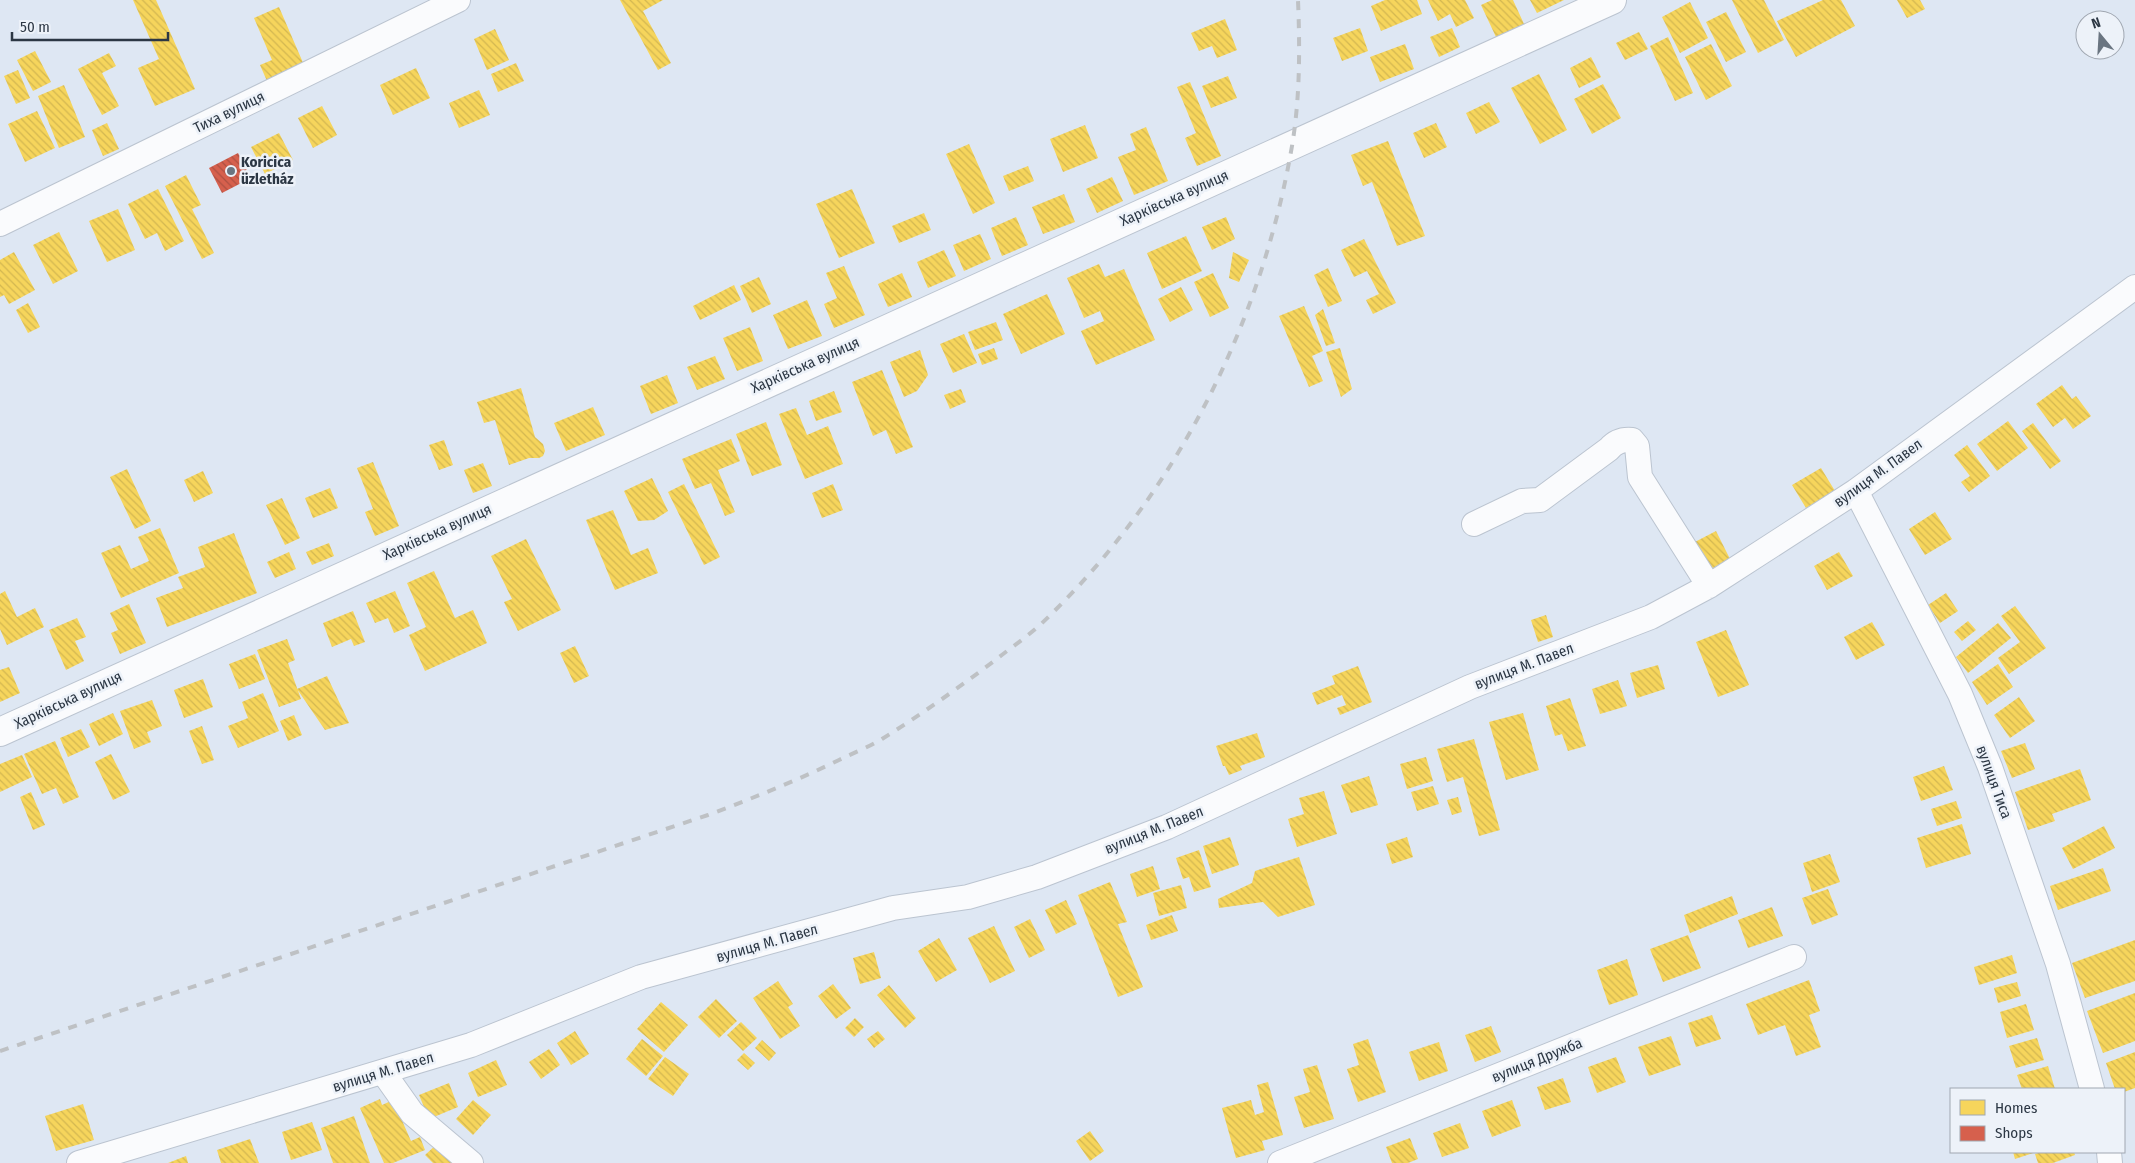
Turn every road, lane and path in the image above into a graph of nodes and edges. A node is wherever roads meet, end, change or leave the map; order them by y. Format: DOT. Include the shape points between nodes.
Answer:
graph roads {
  1 [pos="458,0"];
  2 [pos="1612,0"];
  3 [pos="0,224"];
  4 [pos="2135,287"];
  5 [pos="1856,491"];
  6 [pos="1474,524"];
  7 [pos="1709,586"];
  8 [pos="0,732"];
  9 [pos="1794,957"];
  10 [pos="383,1072"];
  11 [pos="2092,1088"];
  12 [pos="80,1163"];
  13 [pos="471,1163"];
  14 [pos="1280,1163"];
  1 -- 3 [label="street, Тиха вулиця"];
  2 -- 8 [label="street, Харківська вулиця"];
  4 -- 5 [label="street, вулиця М. Павел"];
  5 -- 7 [label="street, вулиця М. Павел"];
  5 -- 11 [label="street, вулиця Тиса" via="1960,694 1990,767 2058,964"];
  6 -- 7 [label="street" via="1522,502 1540,500 1614,443 1632,440 1636,446 1640,477"];
  7 -- 10 [label="street, вулиця М. Павел" via="1651,616 1470,687 1167,827 1037,877 968,897 893,908 641,977 471,1045"];
  9 -- 14 [label="street, вулиця Дружба"];
  10 -- 12 [label="street, вулиця М. Павел"];
  10 -- 13 [label="street" via="412,1112"];
}
